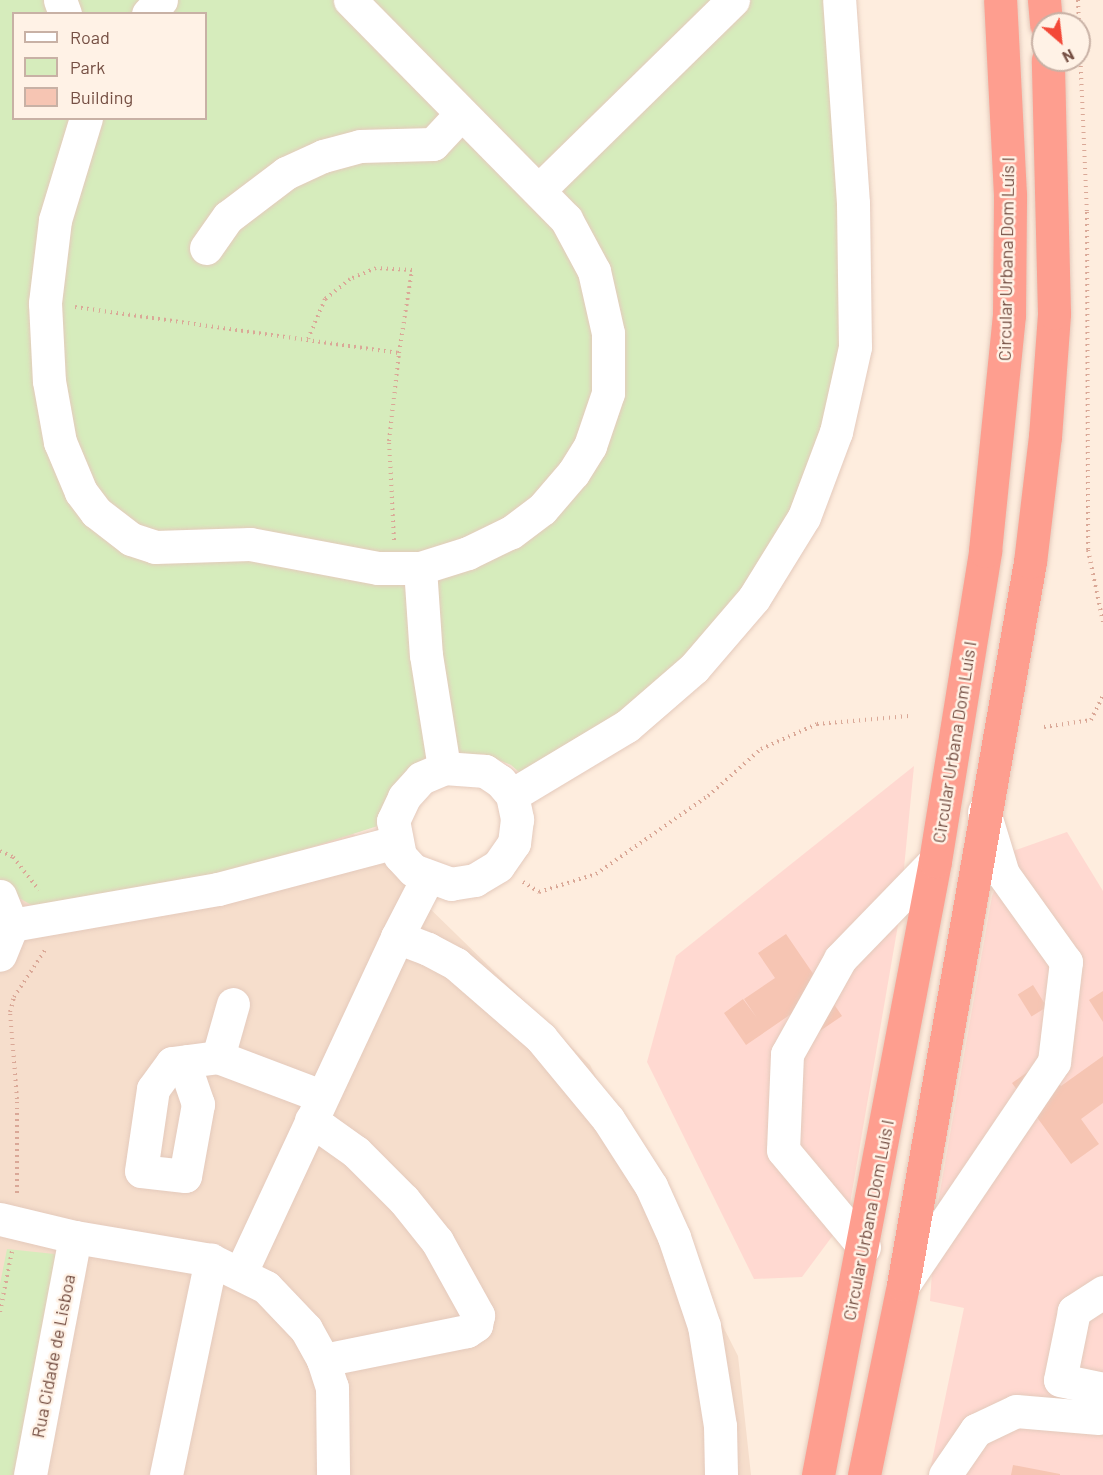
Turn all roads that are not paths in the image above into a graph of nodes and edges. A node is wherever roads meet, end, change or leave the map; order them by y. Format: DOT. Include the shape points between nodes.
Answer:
graph roads {
  1 [pos="161,0"];
  2 [pos="350,0"];
  3 [pos="733,0"];
  4 [pos="839,0"];
  5 [pos="1000,0"];
  6 [pos="150,12"];
  7 [pos="1048,72"];
  8 [pos="461,114"];
  9 [pos="85,120"];
  10 [pos="540,189"];
  11 [pos="206,248"];
  12 [pos="408,568"];
  13 [pos="444,768"];
  14 [pos="512,795"];
  15 [pos="984,812"];
  16 [pos="396,842"];
  17 [pos="935,861"];
  18 [pos="429,877"];
  19 [pos="4,925"];
  20 [pos="397,937"];
  21 [pos="233,1004"];
  22 [pos="316,1108"];
  23 [pos="8,1221"];
  24 [pos="75,1237"];
  25 [pos="864,1247"];
  26 [pos="226,1266"];
  27 [pos="903,1285"];
  28 [pos="1103,1292"];
  29 [pos="323,1360"];
  30 [pos="1101,1415"];
  31 [pos="30,1475"];
  32 [pos="166,1475"];
  33 [pos="335,1475"];
  34 [pos="721,1475"];
  35 [pos="818,1475"];
  36 [pos="864,1475"];
  37 [pos="945,1475"];
  38 [pos="961,1475"];
  1 -- 6 [label="street"];
  2 -- 8 [label="street"];
  3 -- 10 [label="street"];
  4 -- 14 [label="street" via="853,203 855,347 836,432 804,517 754,598 694,668 627,726"];
  5 -- 17 [label="highway, Circular Urbana Dom Luís I" via="1010,195 1009,315 985,551"];
  7 -- 15 [label="highway" via="1054,313 1046,437 1030,562"];
  8 -- 10 [label="street"];
  8 -- 11 [label="street" via="433,144 360,146 323,156 286,173 228,217"];
  9 -- 12 [label="street" via="56,220 45,303 49,381 68,466 96,512 131,540 155,546 250,544 378,568"];
  10 -- 12 [label="street" via="566,219 594,272 608,333 610,367 605,403 590,446 542,509 490,543"];
  12 -- 13 [label="street"];
  13 -- 14 [label="street" via="485,771"];
  13 -- 16 [label="street" via="421,778 404,797 393,821"];
  14 -- 18 [label="street" via="517,819 514,843 498,866 475,880 451,884"];
  15 -- 27 [label="highway"];
  15 -- 27 [label="street" via="1003,874 1066,962 1054,1062"];
  16 -- 18 [label="street" via="400,856 413,870"];
  16 -- 19 [label="street" via="218,889"];
  17 -- 25 [label="highway, Circular Urbana Dom Luís I"];
  17 -- 25 [label="street" via="840,959 787,1054 783,1150"];
  18 -- 20 [label="street"];
  20 -- 22 [label="street"];
  20 -- 34 [label="street" via="456,964 541,1038 608,1119 651,1186 674,1237 704,1326 717,1406"];
  21 -- 22 [label="street" via="203,1059"];
  22 -- 26 [label="street"];
  22 -- 29 [label="street" via="404,1200 437,1241 478,1315 476,1325 467,1331"];
  23 -- 24 [label="street"];
  24 -- 26 [label="street"];
  24 -- 31 [label="street, Rua Cidade de Lisboa"];
  25 -- 35 [label="highway, Circular Urbana Dom Luís I"];
  26 -- 29 [label="street" via="266,1287 289,1309 314,1341"];
  26 -- 32 [label="street"];
  27 -- 36 [label="highway"];
  28 -- 30 [label="street" via="1074,1311 1060,1380"];
  29 -- 33 [label="street" via="332,1397"];
  30 -- 37 [label="street" via="1016,1411 976,1430"];
  30 -- 38 [label="street" via="1016,1433 979,1452"];
}
